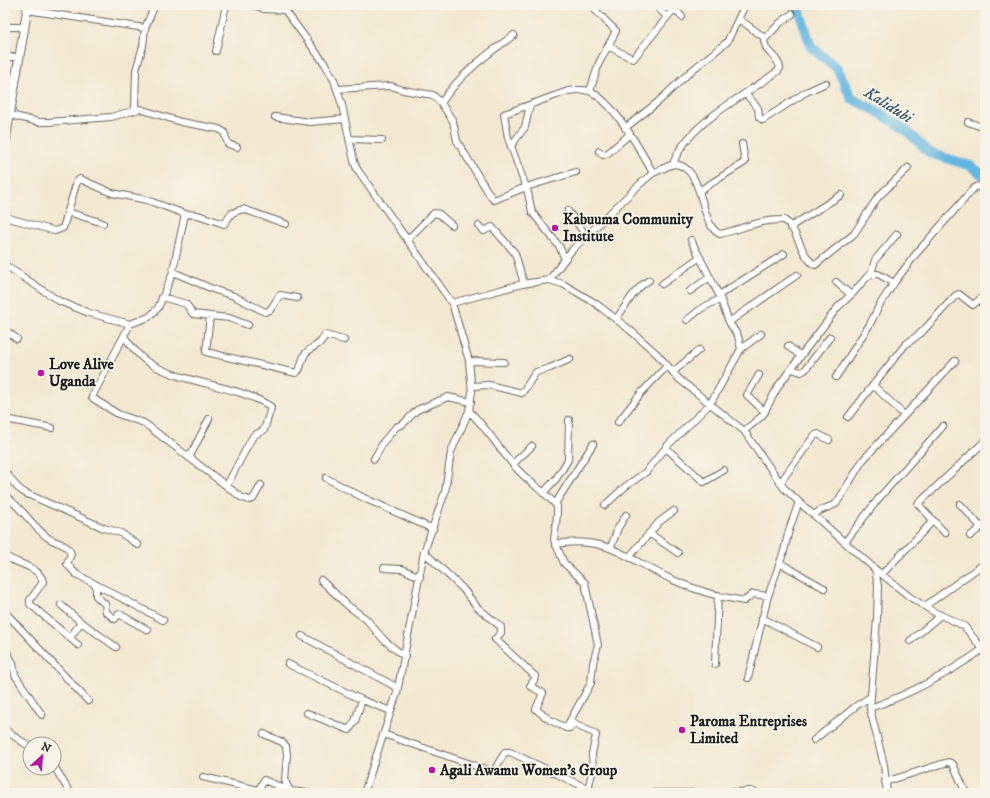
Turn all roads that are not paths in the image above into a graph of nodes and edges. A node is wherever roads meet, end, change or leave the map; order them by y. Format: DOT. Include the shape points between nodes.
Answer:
graph roads {
  1 [pos="155,5"];
  2 [pos="226,5"];
  3 [pos="254,5"];
  4 [pos="590,5"];
  5 [pos="655,5"];
  6 [pos="746,5"];
  7 [pos="27,7"];
  8 [pos="676,7"];
  9 [pos="283,8"];
  10 [pos="792,14"];
  11 [pos="667,17"];
  12 [pos="682,17"];
  13 [pos="739,20"];
  14 [pos="5,27"];
  15 [pos="24,27"];
  16 [pos="146,28"];
  17 [pos="514,35"];
  18 [pos="765,38"];
  19 [pos="608,46"];
  20 [pos="216,51"];
  21 [pos="5,56"];
  22 [pos="19,57"];
  23 [pos="826,83"];
  24 [pos="337,89"];
  25 [pos="590,91"];
  26 [pos="746,94"];
  27 [pos="441,103"];
  28 [pos="530,105"];
  29 [pos="135,109"];
  30 [pos="10,115"];
  31 [pos="275,117"];
  32 [pos="345,119"];
  33 [pos="968,122"];
  34 [pos="625,128"];
  35 [pos="985,128"];
  36 [pos="630,134"];
  37 [pos="349,138"];
  38 [pos="5,140"];
  39 [pos="382,140"];
  40 [pos="742,144"];
  41 [pos="511,146"];
  42 [pos="237,147"];
  43 [pos="599,150"];
  44 [pos="673,164"];
  45 [pos="908,168"];
  46 [pos="576,172"];
  47 [pos="653,173"];
  48 [pos="526,188"];
  49 [pos="699,191"];
  50 [pos="985,192"];
  51 [pos="841,195"];
  52 [pos="568,211"];
  53 [pos="68,212"];
  54 [pos="185,214"];
  55 [pos="5,217"];
  56 [pos="103,223"];
  57 [pos="286,224"];
  58 [pos="452,225"];
  59 [pos="479,226"];
  60 [pos="790,227"];
  61 [pos="897,234"];
  62 [pos="586,235"];
  63 [pos="407,240"];
  64 [pos="691,240"];
  65 [pos="784,254"];
  66 [pos="700,257"];
  67 [pos="565,259"];
  68 [pos="5,265"];
  69 [pos="172,272"];
  70 [pos="871,274"];
  71 [pos="797,275"];
  72 [pos="710,277"];
  73 [pos="549,280"];
  74 [pos="649,280"];
  75 [pos="836,282"];
  76 [pos="894,283"];
  77 [pos="524,284"];
  78 [pos="662,284"];
  79 [pos="690,290"];
  80 [pos="851,295"];
  81 [pos="985,295"];
  82 [pos="162,297"];
  83 [pos="720,297"];
  84 [pos="297,298"];
  85 [pos="452,303"];
  86 [pos="210,316"];
  87 [pos="616,319"];
  88 [pos="687,320"];
  89 [pos="729,322"];
  90 [pos="130,324"];
  91 [pos="248,325"];
  92 [pos="5,330"];
  93 [pos="761,334"];
  94 [pos="124,336"];
  95 [pos="830,337"];
  96 [pos="17,339"];
  97 [pos="344,340"];
  98 [pos="788,346"];
  99 [pos="741,349"];
  100 [pos="699,350"];
  101 [pos="801,356"];
  102 [pos="570,359"];
  103 [pos="469,361"];
  104 [pos="955,361"];
  105 [pos="504,362"];
  106 [pos="667,366"];
  107 [pos="792,369"];
  108 [pos="673,372"];
  109 [pos="759,375"];
  110 [pos="836,377"];
  111 [pos="873,385"];
  112 [pos="472,386"];
  113 [pos="471,402"];
  114 [pos="710,404"];
  115 [pos="469,411"];
  116 [pos="765,412"];
  117 [pos="904,415"];
  118 [pos="848,417"];
  119 [pos="5,419"];
  120 [pos="209,419"];
  121 [pos="569,420"];
  122 [pos="618,422"];
  123 [pos="944,426"];
  124 [pos="52,428"];
  125 [pos="744,431"];
  126 [pos="829,440"];
  127 [pos="985,442"];
  128 [pos="593,444"];
  129 [pos="532,446"];
  130 [pos="666,448"];
  131 [pos="190,458"];
  132 [pos="374,459"];
  133 [pos="513,464"];
  134 [pos="724,470"];
  135 [pos="5,472"];
  136 [pos="326,478"];
  137 [pos="780,483"];
  138 [pos="227,485"];
  139 [pos="261,485"];
  140 [pos="543,493"];
  141 [pos="5,496"];
  142 [pos="799,502"];
  143 [pos="555,504"];
  144 [pos="960,504"];
  145 [pos="605,505"];
  146 [pos="674,511"];
  147 [pos="626,515"];
  148 [pos="814,515"];
  149 [pos="933,521"];
  150 [pos="983,526"];
  151 [pos="433,530"];
  152 [pos="649,532"];
  153 [pos="944,533"];
  154 [pos="970,536"];
  155 [pos="845,542"];
  156 [pos="555,544"];
  157 [pos="138,545"];
  158 [pos="611,547"];
  159 [pos="424,552"];
  160 [pos="678,553"];
  161 [pos="5,556"];
  162 [pos="630,556"];
  163 [pos="780,563"];
  164 [pos="985,563"];
  165 [pos="384,568"];
  166 [pos="875,569"];
  167 [pos="882,574"];
  168 [pos="420,577"];
  169 [pos="321,580"];
  170 [pos="96,586"];
  171 [pos="824,588"];
  172 [pos="718,596"];
  173 [pos="768,596"];
  174 [pos="61,605"];
  175 [pos="925,606"];
  176 [pos="5,612"];
  177 [pos="941,615"];
  178 [pos="762,618"];
  179 [pos="163,620"];
  180 [pos="81,622"];
  181 [pos="148,630"];
  182 [pos="302,636"];
  183 [pos="70,638"];
  184 [pos="910,641"];
  185 [pos="78,645"];
  186 [pos="116,647"];
  187 [pos="817,647"];
  188 [pos="5,649"];
  189 [pos="984,650"];
  190 [pos="405,657"];
  191 [pos="288,664"];
  192 [pos="715,664"];
  193 [pos="748,678"];
  194 [pos="398,688"];
  195 [pos="870,697"];
  196 [pos="362,700"];
  197 [pos="88,701"];
  198 [pos="870,708"];
  199 [pos="391,711"];
  200 [pos="307,713"];
  201 [pos="42,715"];
  202 [pos="566,728"];
  203 [pos="5,730"];
  204 [pos="264,734"];
  205 [pos="383,734"];
  206 [pos="814,740"];
  207 [pos="22,742"];
  208 [pos="60,776"];
  209 [pos="203,777"];
  210 [pos="885,782"];
  211 [pos="588,789"];
  212 [pos="257,791"];
  213 [pos="290,791"];
  214 [pos="70,793"];
  215 [pos="310,793"];
  216 [pos="364,793"];
  217 [pos="597,793"];
  218 [pos="654,793"];
  219 [pos="691,793"];
  220 [pos="726,793"];
  221 [pos="757,793"];
  222 [pos="887,793"];
  223 [pos="966,793"];
  1 -- 16 [label="street"];
  2 -- 20 [label="street"];
  3 -- 9 [label="street" via="264,9"];
  4 -- 19 [label="street" via="616,29"];
  5 -- 11 [label="street"];
  6 -- 13 [label="street"];
  7 -- 15 [label="street"];
  7 -- 16 [label="street"];
  8 -- 11 [label="street"];
  8 -- 12 [label="street"];
  9 -- 24 [label="street" via="325,64"];
  10 -- 18 [label="street"];
  11 -- 19 [label="street" via="633,59"];
  13 -- 18 [label="street"];
  13 -- 34 [label="street" via="727,42"];
  14 -- 15 [label="street"];
  15 -- 22 [label="street"];
  16 -- 29 [label="street" via="136,70"];
  17 -- 27 [label="street" via="474,65 454,84"];
  18 -- 26 [label="street" via="766,50 780,64 780,68"];
  19 -- 25 [label="street" via="599,63"];
  21 -- 22 [label="street"];
  22 -- 30 [label="street"];
  23 -- 26 [label="street" via="806,92 762,120 758,108"];
  24 -- 27 [label="street" via="391,86 430,94"];
  24 -- 32 [label="street"];
  25 -- 28 [label="street" via="568,91"];
  25 -- 34 [label="street" via="607,103"];
  26 -- 44 [label="street" via="704,123 681,148"];
  27 -- 48 [label="street" via="453,121 459,144 493,199 497,200"];
  28 -- 41 [label="street" via="525,127"];
  28 -- 41 [label="street" via="504,114"];
  29 -- 30 [label="street" via="111,117 49,122"];
  29 -- 42 [label="street" via="219,129 224,132 228,144"];
  30 -- 38 [label="street"];
  31 -- 32 [label="street" via="310,122"];
  32 -- 37 [label="street"];
  33 -- 35 [label="street"];
  34 -- 36 [label="street"];
  36 -- 43 [label="street" via="608,153 602,155"];
  36 -- 47 [label="street"];
  37 -- 39 [label="street"];
  37 -- 63 [label="street" via="357,168"];
  40 -- 49 [label="street" via="745,162"];
  41 -- 48 [label="street"];
  44 -- 47 [label="street"];
  44 -- 49 [label="street" via="683,165 691,172"];
  45 -- 60 [label="street" via="878,197 854,234 817,265 814,265 802,249"];
  46 -- 48 [label="street"];
  47 -- 62 [label="street"];
  48 -- 67 [label="street" via="535,216 559,246"];
  49 -- 60 [label="street" via="710,223 720,234 764,221 784,220"];
  50 -- 76 [label="street" via="978,186 974,188"];
  51 -- 60 [label="street"];
  52 -- 62 [label="street"];
  53 -- 54 [label="street" via="77,181 80,179 112,192 147,200"];
  53 -- 55 [label="street" via="63,228 55,230"];
  53 -- 56 [label="street"];
  54 -- 57 [label="street" via="198,215 224,224 232,213 243,209"];
  54 -- 69 [label="street"];
  58 -- 63 [label="street" via="434,213"];
  59 -- 77 [label="street" via="484,231 492,227 513,249"];
  61 -- 70 [label="street" via="875,260"];
  62 -- 67 [label="street"];
  63 -- 85 [label="street"];
  64 -- 66 [label="street"];
  65 -- 83 [label="street"];
  66 -- 72 [label="street"];
  66 -- 78 [label="street"];
  67 -- 73 [label="street"];
  68 -- 90 [label="street" via="59,301"];
  69 -- 82 [label="street"];
  69 -- 84 [label="street" via="234,296 265,312 270,310 280,295"];
  70 -- 76 [label="street" via="878,274"];
  70 -- 80 [label="street"];
  71 -- 89 [label="street"];
  72 -- 79 [label="street"];
  72 -- 83 [label="street"];
  73 -- 77 [label="street"];
  73 -- 87 [label="street" via="563,284 600,306"];
  74 -- 87 [label="street" via="630,297"];
  75 -- 80 [label="street"];
  76 -- 110 [label="street"];
  77 -- 85 [label="street"];
  80 -- 101 [label="street" via="838,306"];
  81 -- 111 [label="street" via="973,305 959,294 956,295 922,332 905,345"];
  82 -- 86 [label="street" via="186,304 193,314"];
  82 -- 90 [label="street" via="153,314"];
  83 -- 88 [label="street"];
  83 -- 89 [label="street"];
  85 -- 103 [label="street"];
  86 -- 91 [label="street" via="229,318"];
  86 -- 97 [label="street" via="206,352 296,373 305,354 320,344 325,335"];
  87 -- 106 [label="street"];
  89 -- 99 [label="street" via="738,336"];
  90 -- 94 [label="street"];
  92 -- 96 [label="street"];
  93 -- 99 [label="street"];
  94 -- 131 [label="street" via="92,397 118,414 144,423"];
  94 -- 138 [label="street" via="147,361 171,372 251,397 270,406 264,430 253,436"];
  95 -- 107 [label="street" via="806,370 801,372"];
  98 -- 101 [label="street"];
  99 -- 114 [label="street"];
  100 -- 108 [label="street"];
  101 -- 107 [label="street"];
  102 -- 112 [label="street" via="536,372 522,393 489,385"];
  103 -- 105 [label="street"];
  103 -- 112 [label="street"];
  104 -- 117 [label="street"];
  106 -- 108 [label="street"];
  106 -- 122 [label="street"];
  107 -- 116 [label="street"];
  108 -- 114 [label="street"];
  109 -- 116 [label="street" via="747,395"];
  111 -- 117 [label="street"];
  111 -- 118 [label="street"];
  112 -- 113 [label="street"];
  113 -- 115 [label="street"];
  113 -- 132 [label="street" via="448,397 417,410 403,424 396,427"];
  114 -- 125 [label="street"];
  114 -- 130 [label="street"];
  115 -- 133 [label="street"];
  115 -- 151 [label="street" via="451,452 445,492"];
  116 -- 125 [label="street"];
  117 -- 148 [label="street" via="863,460 836,504"];
  119 -- 124 [label="street"];
  120 -- 131 [label="street"];
  121 -- 140 [label="street" via="568,460"];
  123 -- 155 [label="street" via="879,498"];
  125 -- 137 [label="street"];
  126 -- 137 [label="street" via="818,434 814,436"];
  127 -- 149 [label="street" via="918,504"];
  128 -- 143 [label="street"];
  129 -- 133 [label="street"];
  130 -- 134 [label="street" via="704,482"];
  130 -- 145 [label="street" via="646,472"];
  131 -- 138 [label="street" via="222,484"];
  133 -- 140 [label="street"];
  135 -- 157 [label="street" via="18,488 25,492 97,525 121,533"];
  136 -- 151 [label="street"];
  137 -- 142 [label="street"];
  138 -- 139 [label="street" via="236,494 249,500 255,498"];
  140 -- 143 [label="street"];
  141 -- 170 [label="street" via="20,508 48,539 56,540 69,549 71,554 68,566"];
  142 -- 148 [label="street"];
  142 -- 163 [label="street"];
  143 -- 156 [label="street" via="558,511"];
  144 -- 150 [label="street"];
  146 -- 152 [label="street"];
  147 -- 158 [label="street"];
  148 -- 155 [label="street"];
  149 -- 153 [label="street"];
  149 -- 167 [label="street"];
  150 -- 154 [label="street"];
  151 -- 159 [label="street"];
  152 -- 160 [label="street"];
  152 -- 162 [label="street"];
  155 -- 166 [label="street"];
  156 -- 158 [label="street" via="586,541"];
  156 -- 202 [label="street" via="564,563 585,583 598,645 591,683"];
  158 -- 162 [label="street"];
  159 -- 168 [label="street"];
  159 -- 202 [label="street" via="500,627 501,633 495,639 536,677 530,686 543,693 536,709"];
  161 -- 183 [label="street" via="29,566 42,578 43,582 30,600 30,604"];
  162 -- 172 [label="street" via="672,579"];
  163 -- 171 [label="street"];
  163 -- 173 [label="street"];
  164 -- 175 [label="street"];
  165 -- 168 [label="street" via="402,570"];
  166 -- 167 [label="street"];
  166 -- 195 [label="street" via="878,586 877,619"];
  167 -- 175 [label="street"];
  168 -- 190 [label="street"];
  169 -- 190 [label="street"];
  170 -- 179 [label="street"];
  170 -- 181 [label="street" via="96,596 105,604 106,612 115,619 119,614"];
  172 -- 173 [label="street" via="744,601 753,594"];
  172 -- 192 [label="street"];
  173 -- 178 [label="street"];
  174 -- 180 [label="street"];
  175 -- 177 [label="street"];
  176 -- 197 [label="street"];
  177 -- 184 [label="street"];
  177 -- 189 [label="street" via="964,626"];
  178 -- 187 [label="street"];
  178 -- 193 [label="street"];
  180 -- 183 [label="street"];
  180 -- 186 [label="street"];
  182 -- 194 [label="street"];
  183 -- 185 [label="street"];
  188 -- 201 [label="street" via="13,664 15,675"];
  189 -- 198 [label="street" via="895,700"];
  190 -- 194 [label="street"];
  191 -- 196 [label="street"];
  194 -- 199 [label="street"];
  195 -- 198 [label="street"];
  195 -- 206 [label="street"];
  196 -- 199 [label="street"];
  196 -- 200 [label="street" via="355,721 348,730"];
  198 -- 210 [label="street" via="884,765"];
  199 -- 205 [label="street"];
  202 -- 211 [label="street" via="570,728 573,723 591,730 596,735"];
  203 -- 207 [label="street"];
  204 -- 213 [label="street" via="286,746 285,781"];
  205 -- 211 [label="street" via="491,771 495,769 505,752 510,752"];
  205 -- 216 [label="street"];
  208 -- 214 [label="street"];
  209 -- 212 [label="street"];
  210 -- 222 [label="street"];
  210 -- 223 [label="street" via="948,762 953,764"];
  211 -- 217 [label="street"];
  212 -- 213 [label="street" via="264,780"];
  213 -- 215 [label="street"];
  218 -- 219 [label="street"];
  220 -- 221 [label="street"];
}
